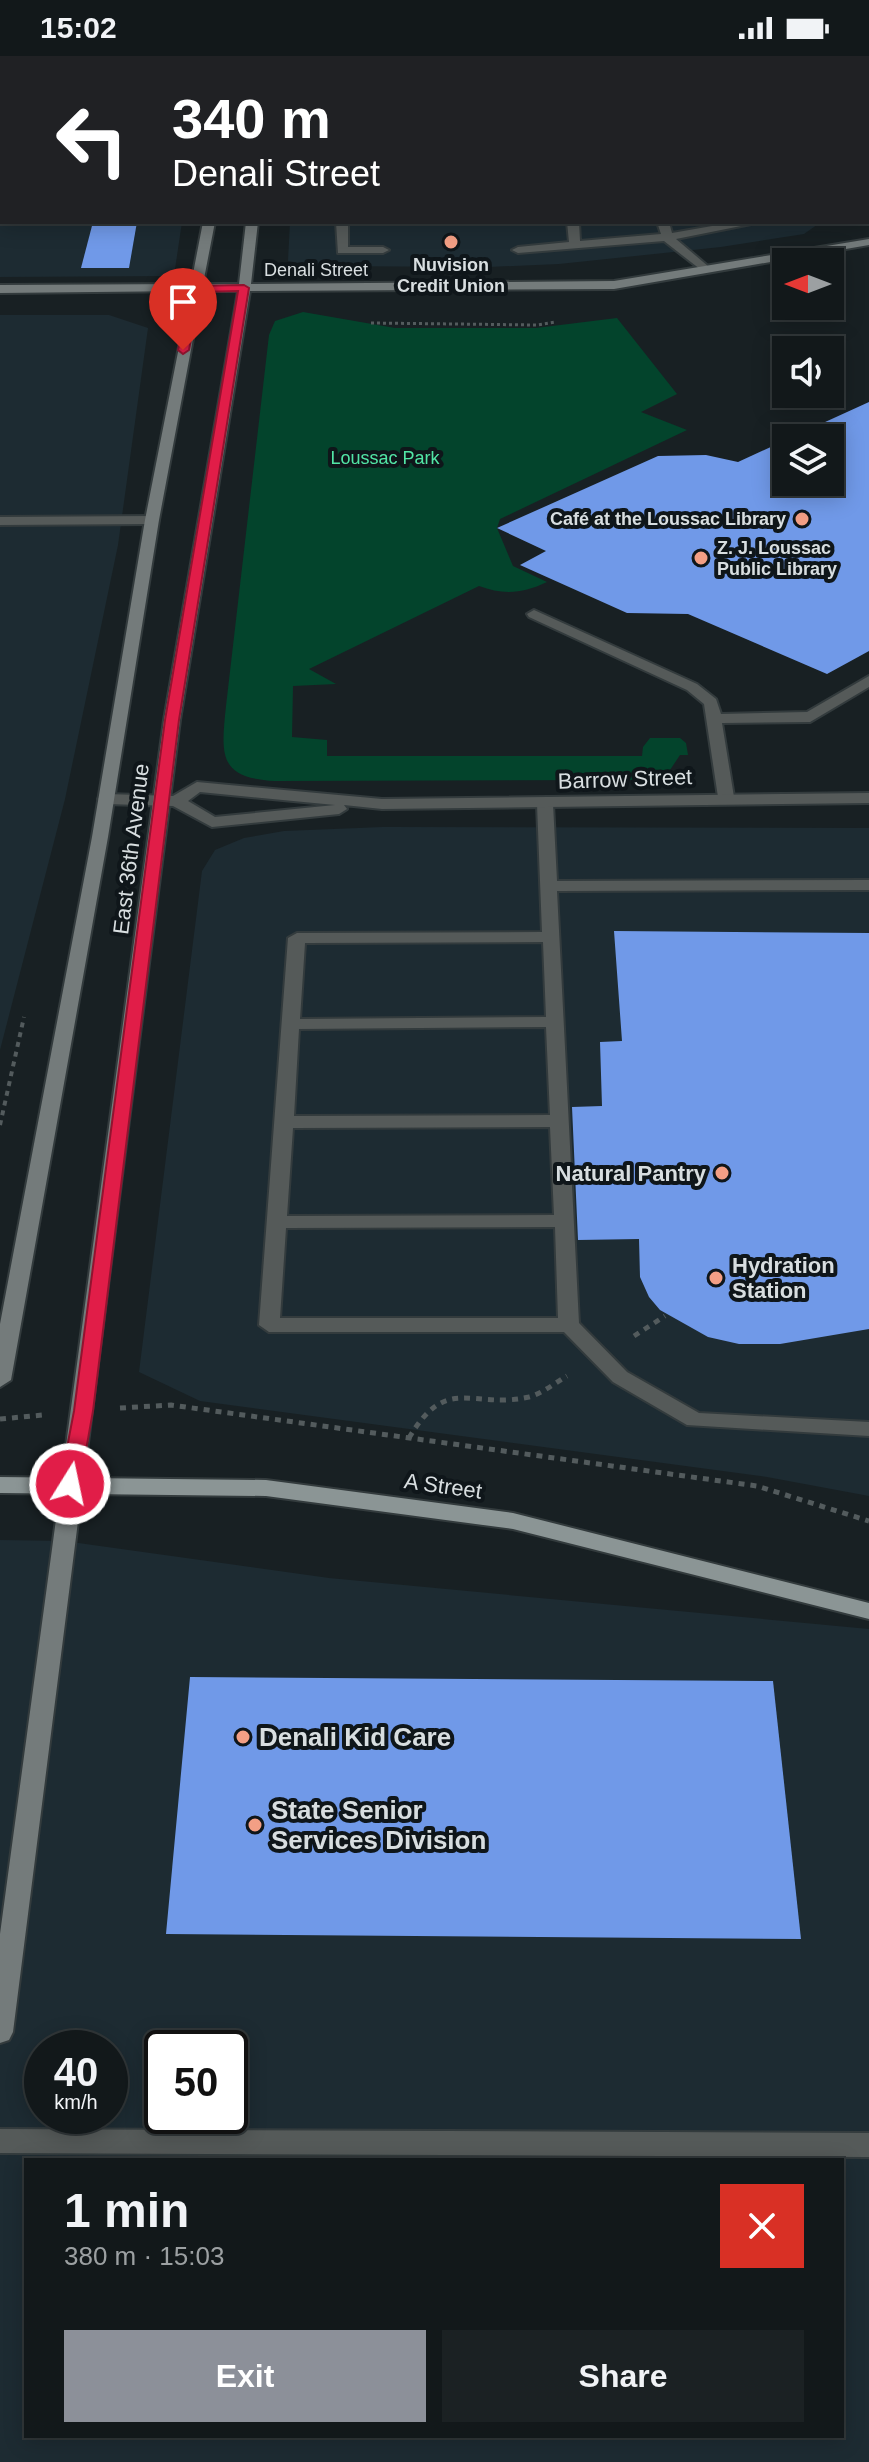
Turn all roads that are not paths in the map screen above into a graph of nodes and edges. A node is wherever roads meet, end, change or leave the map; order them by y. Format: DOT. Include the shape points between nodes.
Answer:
graph roads {
  1 [pos="209,224"];
  2 [pos="252,224"];
  3 [pos="342,224"];
  4 [pos="573,224"];
  5 [pos="664,224"];
  6 [pos="743,224"];
  7 [pos="667,237"];
  8 [pos="869,242"];
  9 [pos="575,247"];
  10 [pos="383,250"];
  11 [pos="518,250"];
  12 [pos="705,269"];
  13 [pos="195,288"];
  14 [pos="244,288"];
  15 [pos="0,289"];
  16 [pos="152,520"];
  17 [pos="0,521"];
  18 [pos="534,614"];
  19 [pos="869,681"];
  20 [pos="714,719"];
  21 [pos="726,797"];
  22 [pos="869,798"];
  23 [pos="106,799"];
  24 [pos="169,801"];
  25 [pos="382,804"];
  26 [pos="545,804"];
  27 [pos="869,885"];
  28 [pos="547,886"];
  29 [pos="550,937"];
  30 [pos="554,1022"];
  31 [pos="290,1024"];
  32 [pos="558,1121"];
  33 [pos="283,1122"];
  34 [pos="564,1221"];
  35 [pos="275,1222"];
  36 [pos="569,1325"];
  37 [pos="0,1380"];
  38 [pos="869,1429"];
  39 [pos="70,1484"];
  40 [pos="0,1485"];
  41 [pos="869,1611"];
  42 [pos="0,2032"];
  43 [pos="0,2141"];
  44 [pos="869,2145"];
  1 -- 13 [label="main road, East 36th Avenue"];
  2 -- 14 [label="main road, East 36th Avenue"];
  3 -- 10 [label="street" via="342,251"];
  4 -- 9 [label="street"];
  5 -- 7 [label="street"];
  6 -- 7 [label="street"];
  7 -- 9 [label="street"];
  7 -- 12 [label="street"];
  8 -- 12 [label="main road, Denali Street"];
  9 -- 11 [label="street"];
  12 -- 14 [label="main road, Denali Street" via="614,285"];
  13 -- 14 [label="main road, Denali Street"];
  13 -- 15 [label="main road, Denali Street"];
  13 -- 16 [label="main road, East 36th Avenue"];
  14 -- 24 [label="main road, East 36th Avenue"];
  16 -- 17 [label="street"];
  16 -- 23 [label="main road, East 36th Avenue"];
  18 -- 20 [label="street" via="692,687 711,702"];
  19 -- 20 [label="street" via="810,717"];
  20 -- 21 [label="street"];
  21 -- 22 [label="street, Barrow Street"];
  21 -- 26 [label="street, Barrow Street"];
  23 -- 24 [label="street, Barrow Street"];
  23 -- 37 [label="main road, East 36th Avenue"];
  24 -- 25 [label="street, Barrow Street" via="197,787"];
  24 -- 25 [label="street, Barrow Street" via="212,822"];
  24 -- 39 [label="main road, East 36th Avenue"];
  25 -- 26 [label="street, Barrow Street"];
  26 -- 28 [label="street"];
  27 -- 28 [label="street"];
  28 -- 29 [label="street"];
  29 -- 30 [label="street"];
  29 -- 31 [label="street" via="297,938"];
  30 -- 31 [label="street"];
  30 -- 32 [label="street"];
  31 -- 33 [label="street"];
  32 -- 33 [label="street"];
  32 -- 34 [label="street"];
  33 -- 35 [label="street"];
  34 -- 35 [label="street"];
  34 -- 36 [label="street"];
  35 -- 36 [label="street" via="269,1325"];
  36 -- 38 [label="street" via="620,1377 695,1420"];
  39 -- 40 [label="main road, A Street"];
  39 -- 41 [label="main road, A Street" via="266,1488 513,1521"];
  39 -- 42 [label="main road, East 36th Avenue"];
  43 -- 44 [label="street"];
}
